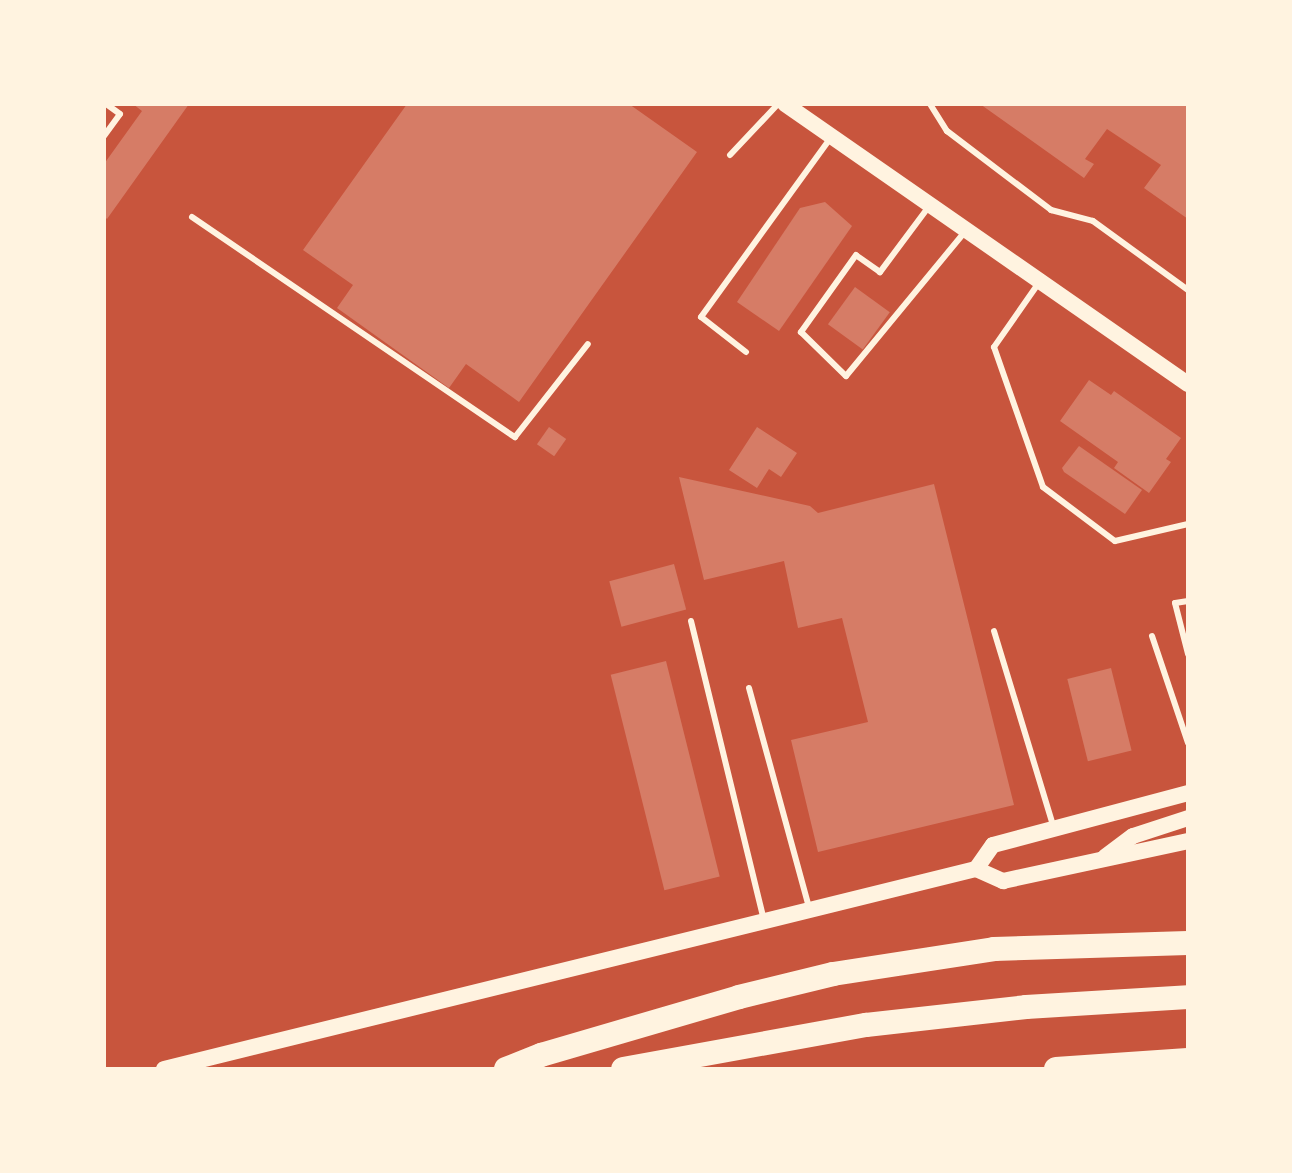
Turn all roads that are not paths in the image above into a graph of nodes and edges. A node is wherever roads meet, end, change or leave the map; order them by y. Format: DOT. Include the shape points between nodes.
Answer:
graph roads {
  1 [pos="106,104"];
  2 [pos="778,104"];
  3 [pos="785,104"];
  4 [pos="930,104"];
  5 [pos="104,136"];
  6 [pos="832,136"];
  7 [pos="730,155"];
  8 [pos="931,205"];
  9 [pos="192,217"];
  10 [pos="967,230"];
  11 [pos="1040,281"];
  12 [pos="1188,290"];
  13 [pos="588,344"];
  14 [pos="746,352"];
  15 [pos="1188,384"];
  16 [pos="1188,524"];
  17 [pos="1188,601"];
  18 [pos="691,621"];
  19 [pos="994,631"];
  20 [pos="1152,636"];
  21 [pos="1188,654"];
  22 [pos="749,688"];
  23 [pos="1188,743"];
  24 [pos="1188,793"];
  25 [pos="1188,818"];
  26 [pos="1054,829"];
  27 [pos="1188,841"];
  28 [pos="1100,861"];
  29 [pos="976,869"];
  30 [pos="810,910"];
  31 [pos="764,921"];
  32 [pos="1188,943"];
  33 [pos="1188,997"];
  34 [pos="1188,1060"];
  35 [pos="164,1069"];
  36 [pos="506,1069"];
  37 [pos="623,1069"];
  38 [pos="1056,1069"];
  1 -- 5 [label="lane" via="120,114"];
  2 -- 7 [label="lane"];
  3 -- 6 [label="main road"];
  4 -- 12 [label="lane" via="947,131 1051,210 1093,221"];
  6 -- 8 [label="main road"];
  6 -- 14 [label="lane" via="701,317"];
  8 -- 10 [label="main road"];
  8 -- 10 [label="lane" via="880,272 856,255 801,332 846,376"];
  9 -- 13 [label="lane" via="515,437"];
  10 -- 11 [label="main road"];
  11 -- 15 [label="main road"];
  11 -- 16 [label="lane" via="994,347 1043,487 1115,541"];
  17 -- 21 [label="lane" via="1175,603"];
  18 -- 31 [label="lane"];
  19 -- 26 [label="lane"];
  20 -- 23 [label="lane"];
  22 -- 30 [label="lane"];
  24 -- 26 [label="main road"];
  25 -- 28 [label="main road" via="1133,836"];
  26 -- 29 [label="main road" via="993,845"];
  27 -- 28 [label="main road"];
  28 -- 29 [label="main road" via="1003,881"];
  29 -- 30 [label="main road"];
  30 -- 31 [label="main road"];
  31 -- 35 [label="main road"];
  32 -- 36 [label="highway" via="994,949 863,969 739,997"];
  33 -- 37 [label="highway" via="1026,1007 866,1025"];
  34 -- 38 [label="highway"];
}
